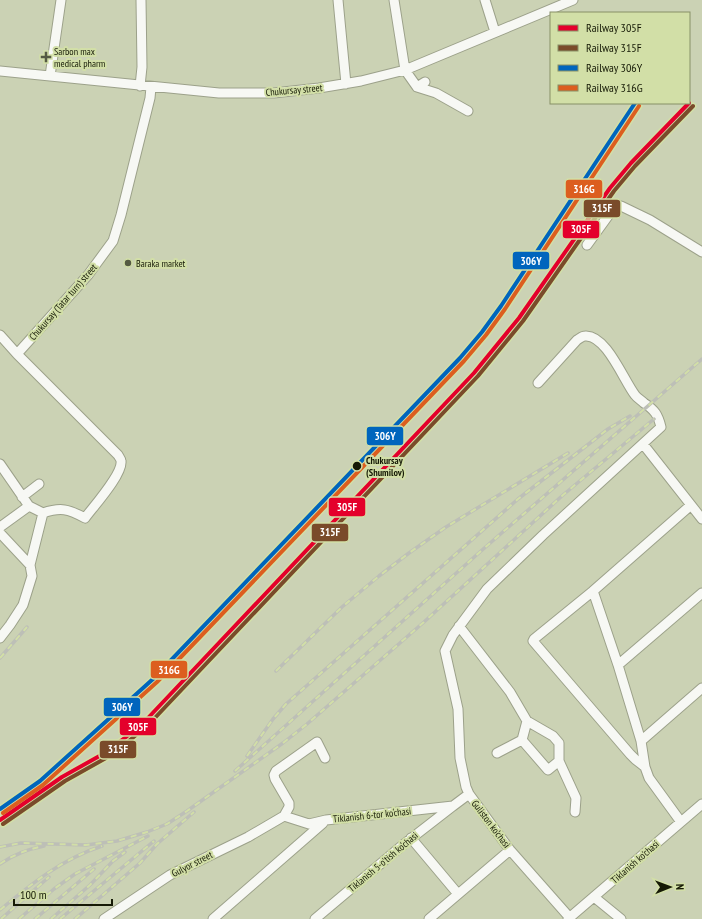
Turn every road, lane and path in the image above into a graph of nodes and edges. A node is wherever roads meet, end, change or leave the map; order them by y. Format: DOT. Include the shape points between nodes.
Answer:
graph roads {
  1 [pos="62,0"];
  2 [pos="141,0"];
  3 [pos="338,0"];
  4 [pos="394,0"];
  5 [pos="484,0"];
  6 [pos="574,0"];
  7 [pos="557,3"];
  8 [pos="494,32"];
  9 [pos="405,70"];
  10 [pos="0,71"];
  11 [pos="50,76"];
  12 [pos="346,84"];
  13 [pos="140,86"];
  14 [pos="151,87"];
  15 [pos="468,111"];
  16 [pos="587,245"];
  17 [pos="702,252"];
  18 [pos="0,335"];
  19 [pos="17,354"];
  20 [pos="538,383"];
  21 [pos="643,444"];
  22 [pos="0,464"];
  23 [pos="39,484"];
  24 [pos="22,497"];
  25 [pos="691,505"];
  26 [pos="28,506"];
  27 [pos="43,513"];
  28 [pos="702,519"];
  29 [pos="0,527"];
  30 [pos="0,533"];
  31 [pos="30,565"];
  32 [pos="593,591"];
  33 [pos="702,593"];
  34 [pos="461,623"];
  35 [pos="0,638"];
  36 [pos="618,665"];
  37 [pos="702,688"];
  38 [pos="527,721"];
  39 [pos="522,740"];
  40 [pos="641,741"];
  41 [pos="497,753"];
  42 [pos="325,758"];
  43 [pos="559,761"];
  44 [pos="645,767"];
  45 [pos="469,794"];
  46 [pos="702,804"];
  47 [pos="453,806"];
  48 [pos="576,812"];
  49 [pos="284,816"];
  50 [pos="326,820"];
  51 [pos="681,822"];
  52 [pos="411,838"];
  53 [pos="510,850"];
  54 [pos="458,894"];
  55 [pos="594,897"];
  56 [pos="569,918"];
  57 [pos="104,919"];
  58 [pos="213,919"];
  59 [pos="315,919"];
  60 [pos="429,919"];
  61 [pos="621,919"];
  1 -- 11 [label="street"];
  2 -- 13 [label="street"];
  3 -- 12 [label="street"];
  4 -- 9 [label="street"];
  5 -- 8 [label="street"];
  6 -- 7 [label="street, Chukursay street"];
  7 -- 8 [label="street, Chukursay street"];
  8 -- 9 [label="street, Chukursay street"];
  9 -- 12 [label="street, Chukursay street"];
  9 -- 15 [label="street" via="421,85"];
  10 -- 11 [label="street, Chukursay street"];
  11 -- 13 [label="street, Chukursay street"];
  12 -- 14 [label="street, Chukursay street" via="237,94"];
  13 -- 14 [label="street, Chukursay street"];
  14 -- 19 [label="street, Chukursay (Tatar turn) street" via="122,215 113,241 88,276"];
  16 -- 17 [label="street" via="613,209 621,206 650,220"];
  18 -- 19 [label="street"];
  19 -- 27 [label="street" via="118,455 121,461 110,487 85,518 62,509"];
  20 -- 21 [label="street, Guliston ko'chasi" via="577,340 584,336 599,341 608,350 636,397 659,415 661,427"];
  21 -- 25 [label="street"];
  21 -- 34 [label="street, Guliston ko'chasi" via="487,589"];
  22 -- 24 [label="street"];
  23 -- 24 [label="street"];
  24 -- 26 [label="street"];
  25 -- 28 [label="street"];
  25 -- 32 [label="street"];
  26 -- 27 [label="street"];
  26 -- 29 [label="street"];
  27 -- 31 [label="street"];
  30 -- 31 [label="street"];
  31 -- 35 [label="street" via="32,576 23,605"];
  32 -- 36 [label="street"];
  32 -- 44 [label="street" via="534,641 630,754"];
  33 -- 36 [label="street"];
  34 -- 38 [label="street" via="510,692"];
  34 -- 45 [label="street, Guliston ko'chasi" via="446,651 458,708 460,758"];
  36 -- 40 [label="street"];
  37 -- 40 [label="street"];
  38 -- 39 [label="street"];
  38 -- 43 [label="street" via="553,736 559,743"];
  39 -- 41 [label="street"];
  39 -- 43 [label="street" via="548,770"];
  40 -- 44 [label="street"];
  42 -- 49 [label="street" via="317,742 276,771 275,780 289,803"];
  43 -- 48 [label="street" via="576,798"];
  44 -- 51 [label="street" via="652,783"];
  45 -- 47 [label="street"];
  45 -- 53 [label="street, Guliston ko'chasi"];
  46 -- 51 [label="street, Tiklanish ko'chasi"];
  47 -- 50 [label="street, Tiklanish 6-tor ko‘chasi"];
  47 -- 52 [label="street, Tiklanish 5-o'tish ko‘chasi"];
  49 -- 50 [label="street" via="309,824"];
  49 -- 57 [label="street, Gulyor street" via="248,837 170,875"];
  50 -- 58 [label="street, Tiklanish 6-tor ko‘chasi"];
  51 -- 55 [label="street, Tiklanish ko'chasi"];
  52 -- 54 [label="street"];
  52 -- 59 [label="street, Tiklanish 5-o'tish ko‘chasi"];
  53 -- 54 [label="street"];
  53 -- 56 [label="street, Guliston ko'chasi"];
  54 -- 60 [label="street"];
  55 -- 56 [label="street, Tiklanish ko'chasi"];
  55 -- 61 [label="street"];
}
